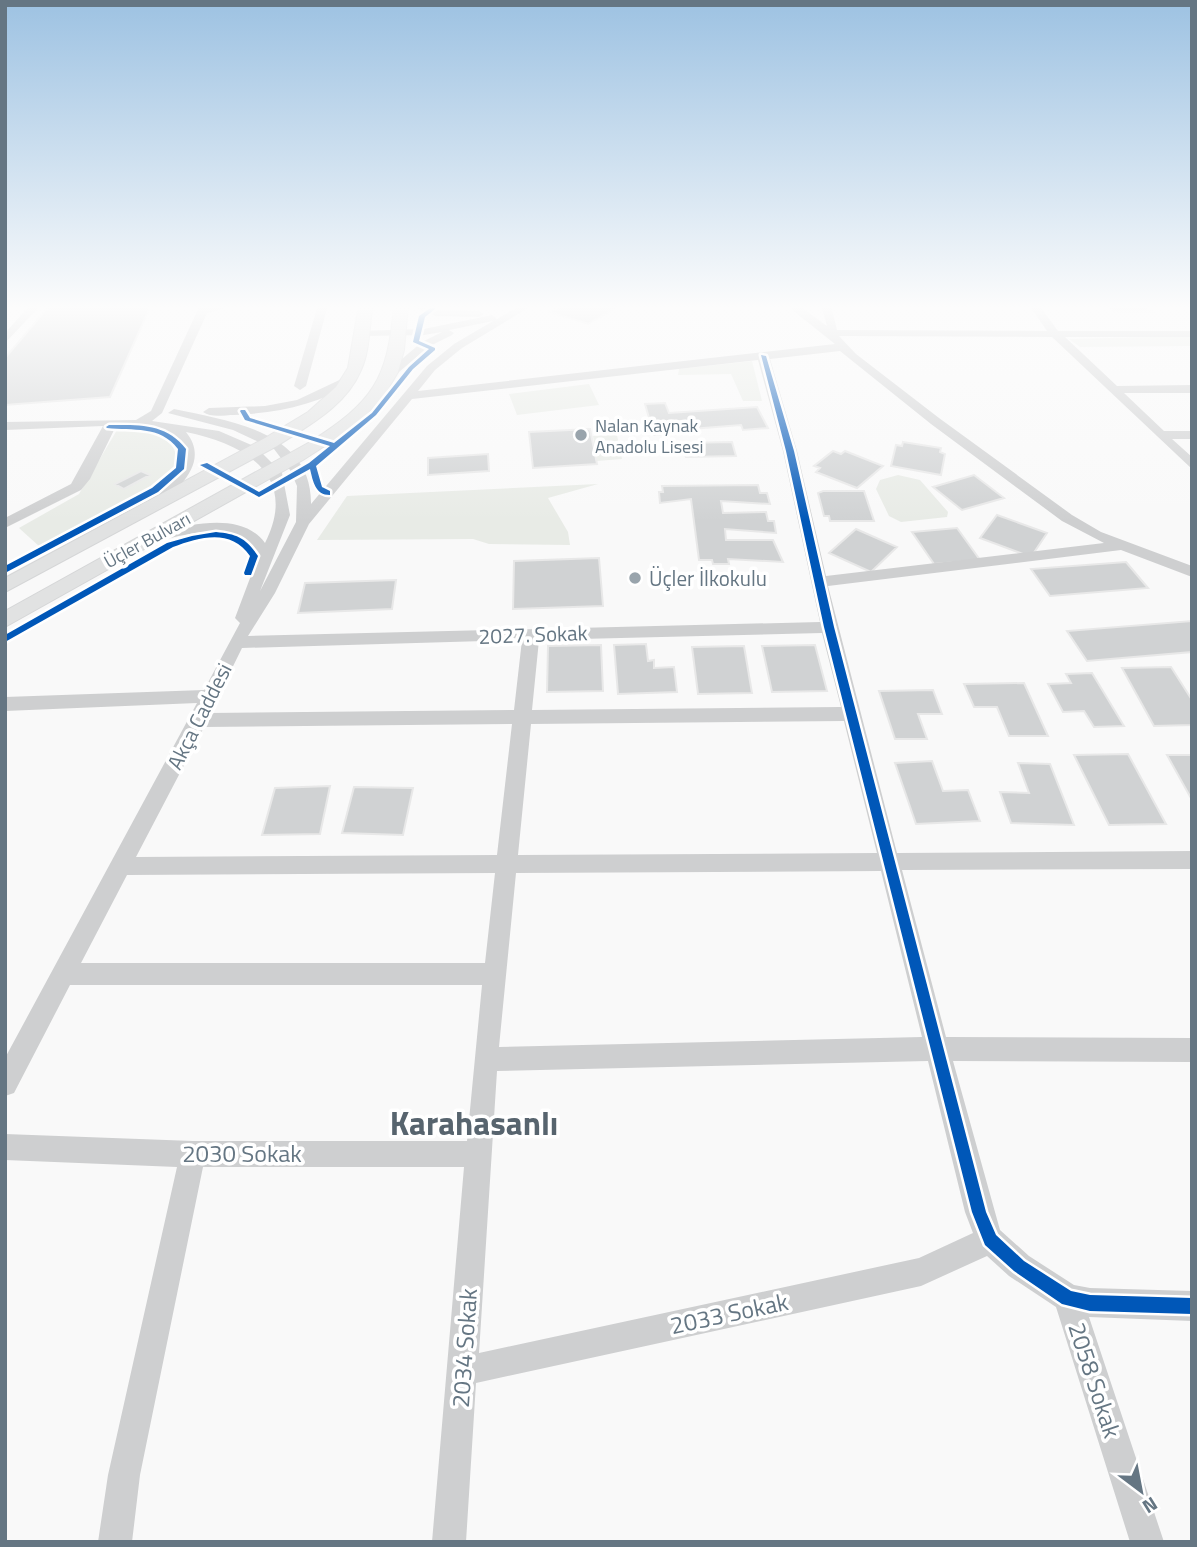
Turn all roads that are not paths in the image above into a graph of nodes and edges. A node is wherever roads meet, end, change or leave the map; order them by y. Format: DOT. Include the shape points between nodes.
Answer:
graph roads {
  1 [pos="170,377"];
  2 [pos="303,377"];
  3 [pos="423,377"];
  4 [pos="573,377"];
  5 [pos="768,377"];
  6 [pos="880,377"];
  7 [pos="1100,377"];
  8 [pos="387,378"];
  9 [pos="350,379"];
  10 [pos="300,386"];
  11 [pos="1192,389"];
  12 [pos="1113,390"];
  13 [pos="406,396"];
  14 [pos="174,413"];
  15 [pos="150,419"];
  16 [pos="112,422"];
  17 [pos="6,425"];
  18 [pos="1160,435"];
  19 [pos="1192,435"];
  20 [pos="271,442"];
  21 [pos="253,452"];
  22 [pos="289,460"];
  23 [pos="1192,465"];
  24 [pos="271,470"];
  25 [pos="150,507"];
  26 [pos="303,522"];
  27 [pos="5,524"];
  28 [pos="146,540"];
  29 [pos="1122,546"];
  30 [pos="265,557"];
  31 [pos="1192,572"];
  32 [pos="821,583"];
  33 [pos="5,586"];
  34 [pos="5,620"];
  35 [pos="830,626"];
  36 [pos="531,634"];
  37 [pos="236,642"];
  38 [pos="211,696"];
  39 [pos="7,708"];
  40 [pos="853,714"];
  41 [pos="524,715"];
  42 [pos="198,720"];
  43 [pos="1192,860"];
  44 [pos="892,862"];
  45 [pos="506,865"];
  46 [pos="121,866"];
  47 [pos="63,974"];
  48 [pos="495,974"];
  49 [pos="940,1049"];
  50 [pos="1192,1050"];
  51 [pos="486,1059"];
  52 [pos="5,1084"];
  53 [pos="5,1147"];
  54 [pos="193,1154"];
  55 [pos="478,1154"];
  56 [pos="990,1240"];
  57 [pos="1068,1298"];
  58 [pos="1192,1306"];
  59 [pos="463,1371"];
  60 [pos="115,1542"];
  61 [pos="449,1542"];
  62 [pos="1147,1542"];
  1 -- 15 [label="street"];
  2 -- 10 [label="street"];
  3 -- 13 [label="street"];
  4 -- 13 [label="street"];
  5 -- 32 [label="street"];
  6 -- 29 [label="street" via="1067,518"];
  7 -- 12 [label="street"];
  8 -- 22 [label="main road, Üçler Bulvarı" via="373,400 348,423"];
  9 -- 14 [label="street" via="289,407"];
  9 -- 20 [label="main road, Üçler Bulvarı" via="314,415"];
  11 -- 12 [label="street"];
  12 -- 18 [label="street"];
  13 -- 26 [label="street"];
  14 -- 15 [label="street"];
  14 -- 20 [label="street, Akça Caddesi" via="222,422"];
  15 -- 16 [label="street"];
  15 -- 17 [label="street"];
  15 -- 21 [label="street" via="215,435"];
  15 -- 25 [label="street" via="178,433 188,445 190,457 183,476"];
  16 -- 17 [label="street"];
  16 -- 27 [label="street" via="76,487"];
  18 -- 19 [label="street"];
  18 -- 23 [label="street"];
  20 -- 21 [label="main road, Üçler Bulvarı"];
  20 -- 22 [label="street, Akça Caddesi"];
  21 -- 24 [label="street"];
  21 -- 25 [label="main road, Üçler Bulvarı"];
  22 -- 24 [label="main road, Üçler Bulvarı"];
  22 -- 26 [label="street, Akça Caddesi" via="304,486"];
  24 -- 28 [label="main road, Üçler Bulvarı"];
  24 -- 30 [label="street" via="284,508"];
  25 -- 33 [label="main road, Üçler Bulvarı"];
  26 -- 37 [label="street, Akça Caddesi"];
  28 -- 30 [label="street" via="202,528 234,529 256,540"];
  28 -- 34 [label="main road, Üçler Bulvarı"];
  29 -- 31 [label="street"];
  29 -- 32 [label="street"];
  30 -- 37 [label="street"];
  32 -- 35 [label="street"];
  35 -- 36 [label="street, 2027. Sokak"];
  35 -- 40 [label="street"];
  36 -- 37 [label="street, 2027. Sokak"];
  36 -- 41 [label="street, 2034 Sokak"];
  37 -- 38 [label="street, Akça Caddesi"];
  38 -- 39 [label="street"];
  38 -- 42 [label="street, Akça Caddesi"];
  40 -- 41 [label="street"];
  40 -- 44 [label="street"];
  41 -- 42 [label="street"];
  41 -- 45 [label="street, 2034 Sokak"];
  42 -- 46 [label="street, Akça Caddesi"];
  43 -- 44 [label="street"];
  44 -- 45 [label="street"];
  44 -- 49 [label="street"];
  45 -- 46 [label="street"];
  45 -- 48 [label="street, 2034 Sokak"];
  46 -- 47 [label="street, Akça Caddesi"];
  47 -- 48 [label="street"];
  47 -- 52 [label="street, Akça Caddesi"];
  48 -- 51 [label="street, 2034 Sokak"];
  49 -- 50 [label="street"];
  49 -- 51 [label="street"];
  49 -- 56 [label="street" via="979,1212"];
  51 -- 55 [label="street, 2034 Sokak"];
  53 -- 54 [label="street, 2030 Sokak"];
  54 -- 55 [label="street, 2030 Sokak"];
  54 -- 60 [label="street" via="124,1475"];
  55 -- 59 [label="street, 2034 Sokak"];
  56 -- 57 [label="street" via="1019,1266"];
  56 -- 59 [label="street, 2033 Sokak" via="921,1272"];
  57 -- 58 [label="street" via="1090,1303"];
  57 -- 62 [label="street, 2058 Sokak"];
  59 -- 61 [label="street, 2034 Sokak"];
}
